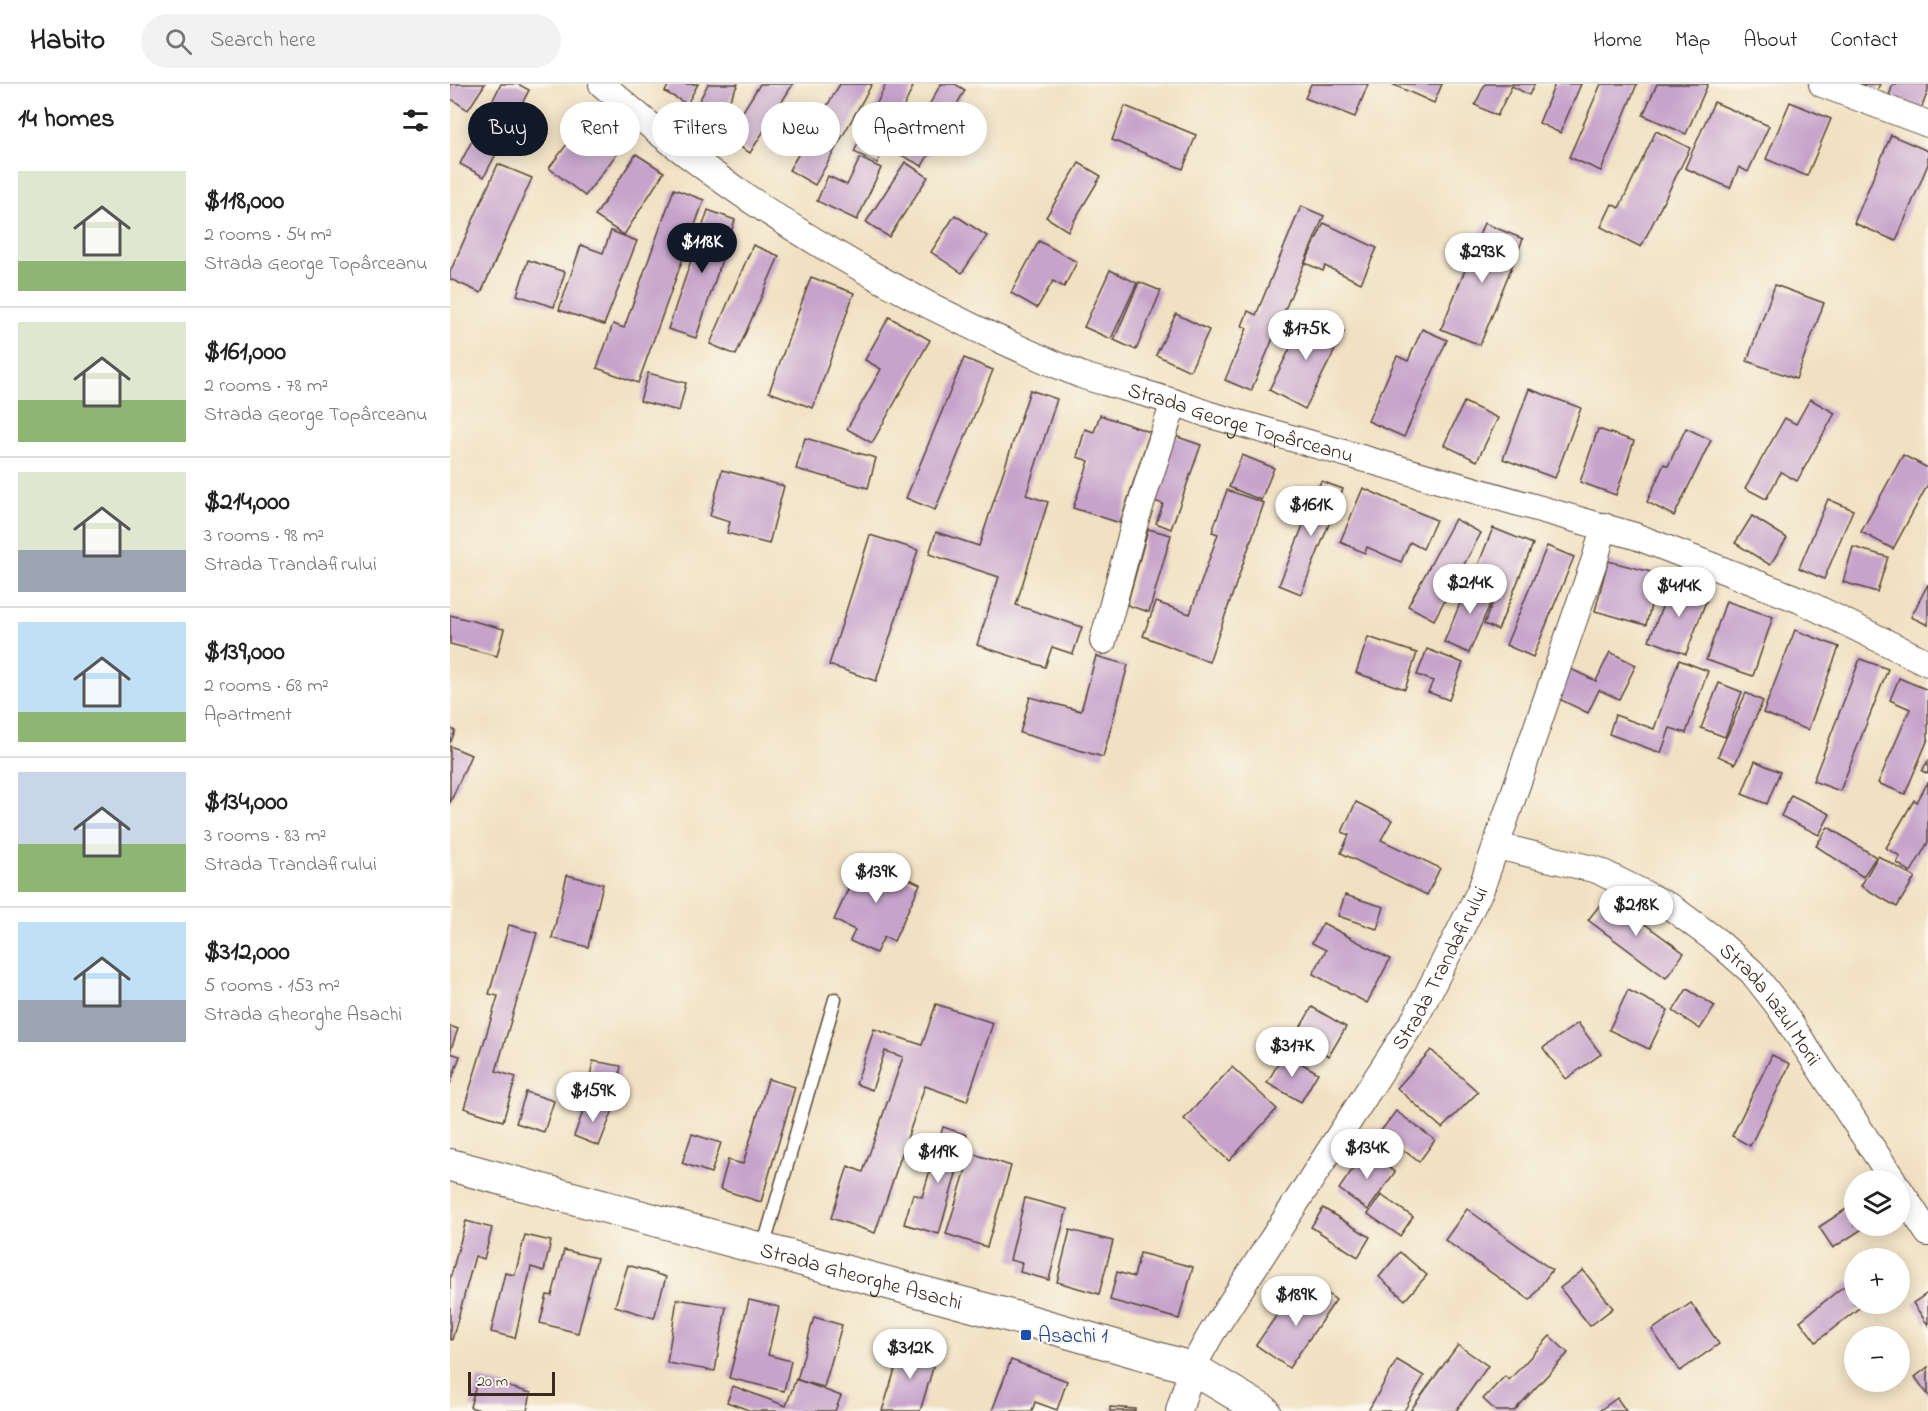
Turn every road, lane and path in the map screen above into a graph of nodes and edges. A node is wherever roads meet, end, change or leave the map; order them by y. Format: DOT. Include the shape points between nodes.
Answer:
graph roads {
  1 [pos="603,84"];
  2 [pos="1822,84"];
  3 [pos="1928,124"];
  4 [pos="1174,402"];
  5 [pos="1604,526"];
  6 [pos="1103,641"];
  7 [pos="1928,663"];
  8 [pos="1497,846"];
  9 [pos="835,999"];
  10 [pos="450,1165"];
  11 [pos="1886,1170"];
  12 [pos="1910,1206"];
  13 [pos="1928,1233"];
  14 [pos="763,1249"];
  15 [pos="1192,1368"];
  16 [pos="1179,1411"];
  17 [pos="1264,1411"];
  1 -- 4 [label="street, Strada George Topârceanu" via="729,185 906,294 1084,375"];
  2 -- 3 [label="street"];
  4 -- 5 [label="street, Strada George Topârceanu"];
  4 -- 6 [label="street" via="1135,522"];
  5 -- 7 [label="street, Strada George Topârceanu" via="1800,600"];
  5 -- 8 [label="street, Strada Trandafirului"];
  8 -- 11 [label="street, Strada Iazul Morii" via="1597,870 1671,908 1718,942 1752,972 1780,1008"];
  8 -- 15 [label="street, Strada Trandafirului" via="1481,889 1416,1017"];
  9 -- 14 [label="lane"];
  10 -- 14 [label="street, Strada Gheorghe Asachi"];
  12 -- 13 [label="street"];
  14 -- 15 [label="street, Strada Gheorghe Asachi"];
  15 -- 16 [label="street, Strada Trandafirului"];
  15 -- 17 [label="street, Strada Gheorghe Asachi"];
}
